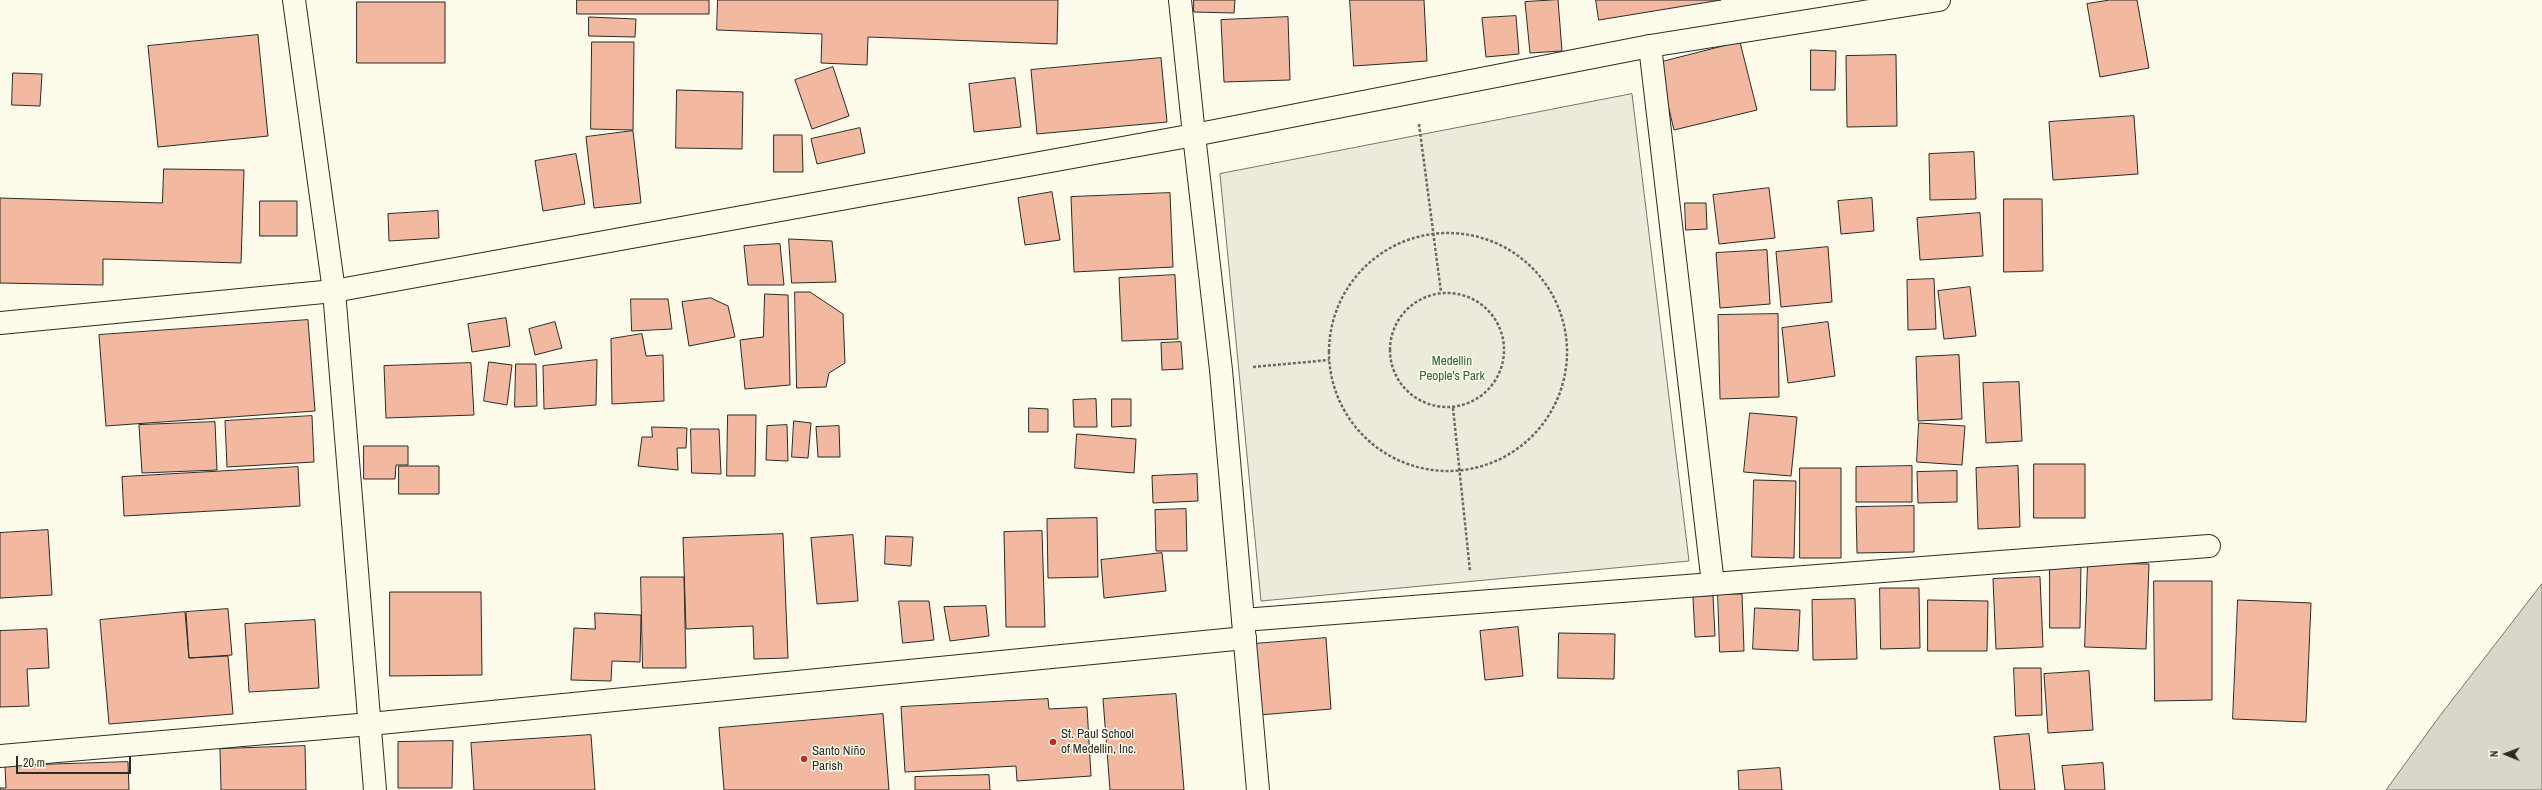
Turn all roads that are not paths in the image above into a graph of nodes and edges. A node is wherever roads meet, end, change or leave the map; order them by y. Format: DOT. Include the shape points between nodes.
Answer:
graph roads {
  1 [pos="294,0"];
  2 [pos="1180,0"];
  3 [pos="1939,0"];
  4 [pos="1650,46"];
  5 [pos="1194,135"];
  6 [pos="334,290"];
  7 [pos="0,323"];
  8 [pos="2209,546"];
  9 [pos="1713,584"];
  10 [pos="1244,629"];
  11 [pos="370,724"];
  12 [pos="0,756"];
  13 [pos="375,790"];
  14 [pos="1258,790"];
  1 -- 6 [label="street"];
  2 -- 5 [label="street"];
  3 -- 4 [label="street"];
  4 -- 5 [label="street"];
  4 -- 9 [label="street"];
  5 -- 6 [label="street"];
  5 -- 10 [label="street" via="1221,370"];
  6 -- 7 [label="street"];
  6 -- 11 [label="street"];
  8 -- 9 [label="street"];
  9 -- 10 [label="street" via="1473,603"];
  10 -- 11 [label="street"];
  10 -- 14 [label="street"];
  11 -- 12 [label="street"];
  11 -- 13 [label="street"];
}
